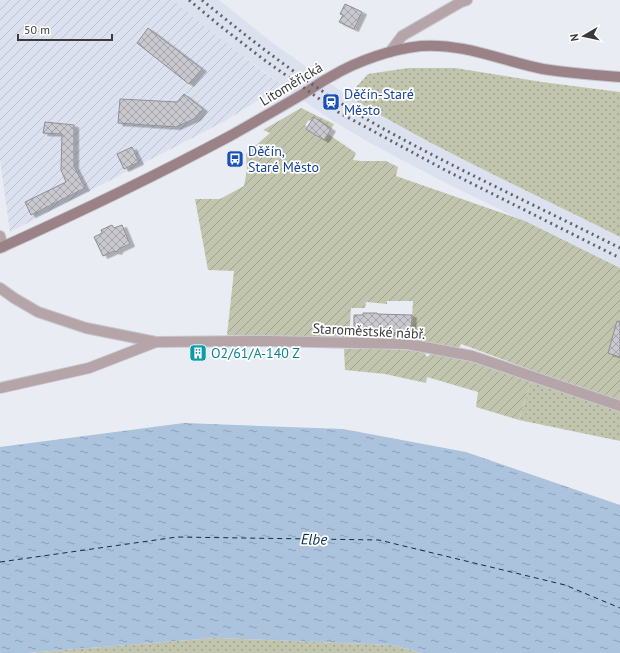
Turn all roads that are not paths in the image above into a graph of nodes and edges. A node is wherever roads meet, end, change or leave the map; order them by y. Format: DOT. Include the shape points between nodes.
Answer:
graph roads {
  1 [pos="468,0"];
  2 [pos="390,52"];
  3 [pos="620,77"];
  4 [pos="0,236"];
  5 [pos="1,248"];
  6 [pos="0,288"];
  7 [pos="156,342"];
  8 [pos="0,388"];
  9 [pos="620,406"];
  1 -- 2 [label="street" via="402,36"];
  2 -- 3 [label="main road, Litoměřická" via="448,46 543,69"];
  2 -- 5 [label="main road, Litoměřická" via="372,57 333,75 273,112 213,144"];
  4 -- 5 [label="street"];
  6 -- 7 [label="street, Staroměstské nábř." via="38,312 86,328"];
  7 -- 8 [label="street, Staroměstské nábř." via="89,368"];
  7 -- 9 [label="street, Staroměstské nábř." via="408,344 472,356"];
}
